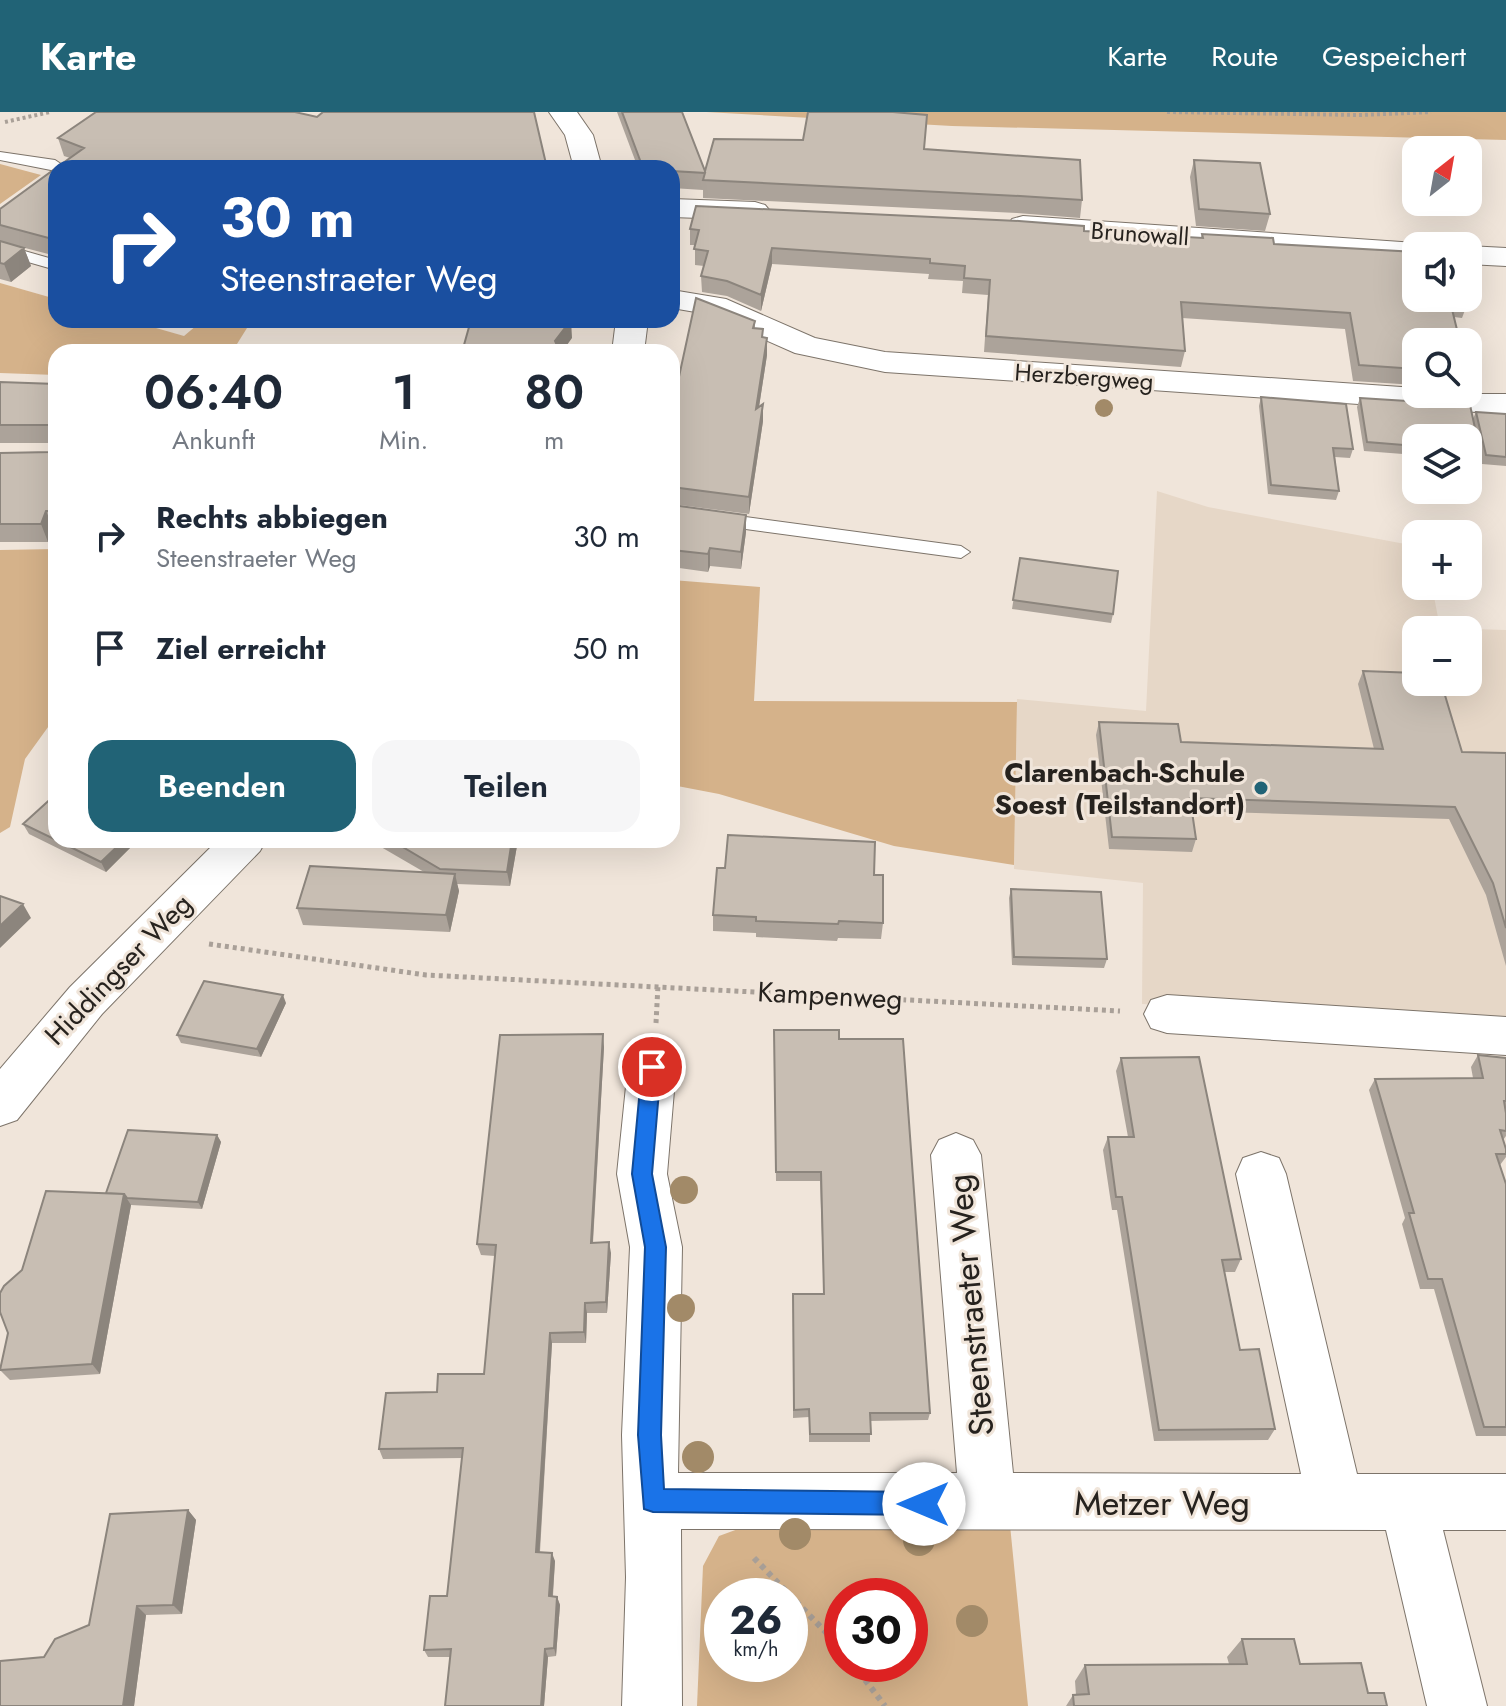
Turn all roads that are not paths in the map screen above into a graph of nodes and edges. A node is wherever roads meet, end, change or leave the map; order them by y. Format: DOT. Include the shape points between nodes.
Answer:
graph roads {
  1 [pos="563,112"];
  2 [pos="0,156"];
  3 [pos="586,160"];
  4 [pos="48,166"];
  5 [pos="680,208"];
  6 [pos="781,213"];
  7 [pos="1002,224"];
  8 [pos="0,249"];
  9 [pos="1402,251"];
  10 [pos="1482,256"];
  11 [pos="1506,257"];
  12 [pos="48,263"];
  13 [pos="680,300"];
  14 [pos="1506,404"];
  15 [pos="680,514"];
  16 [pos="961,552"];
  17 [pos="237,848"];
  18 [pos="1167,1014"];
  19 [pos="1506,1036"];
  20 [pos="652,1067"];
  21 [pos="0,1105"];
  22 [pos="956,1155"];
  23 [pos="1261,1174"];
  24 [pos="676,1502"];
  25 [pos="1506,1502"];
  26 [pos="1336,1503"];
  27 [pos="988,1504"];
  28 [pos="1408,1504"];
  29 [pos="652,1706"];
  30 [pos="1457,1706"];
  1 -- 3 [label="street" via="579,135"];
  2 -- 4 [label="lane"];
  5 -- 6 [label="street"];
  7 -- 9 [label="street, Brunowall"];
  8 -- 12 [label="lane"];
  10 -- 11 [label="street"];
  13 -- 14 [label="street, Herzbergweg" via="715,306 818,349 885,362"];
  15 -- 16 [label="lane"];
  17 -- 21 [label="street, Hiddingser Weg" via="91,992"];
  18 -- 19 [label="street"];
  20 -- 24 [label="street" via="642,1174 656,1247 649,1435"];
  22 -- 27 [label="street, Steenstraeter Weg"];
  23 -- 26 [label="street"];
  24 -- 27 [label="street"];
  24 -- 29 [label="street" via="655,1577"];
  25 -- 28 [label="street, Metzer Weg"];
  26 -- 27 [label="street, Metzer Weg"];
  26 -- 28 [label="street, Metzer Weg"];
  28 -- 30 [label="street"];
}
